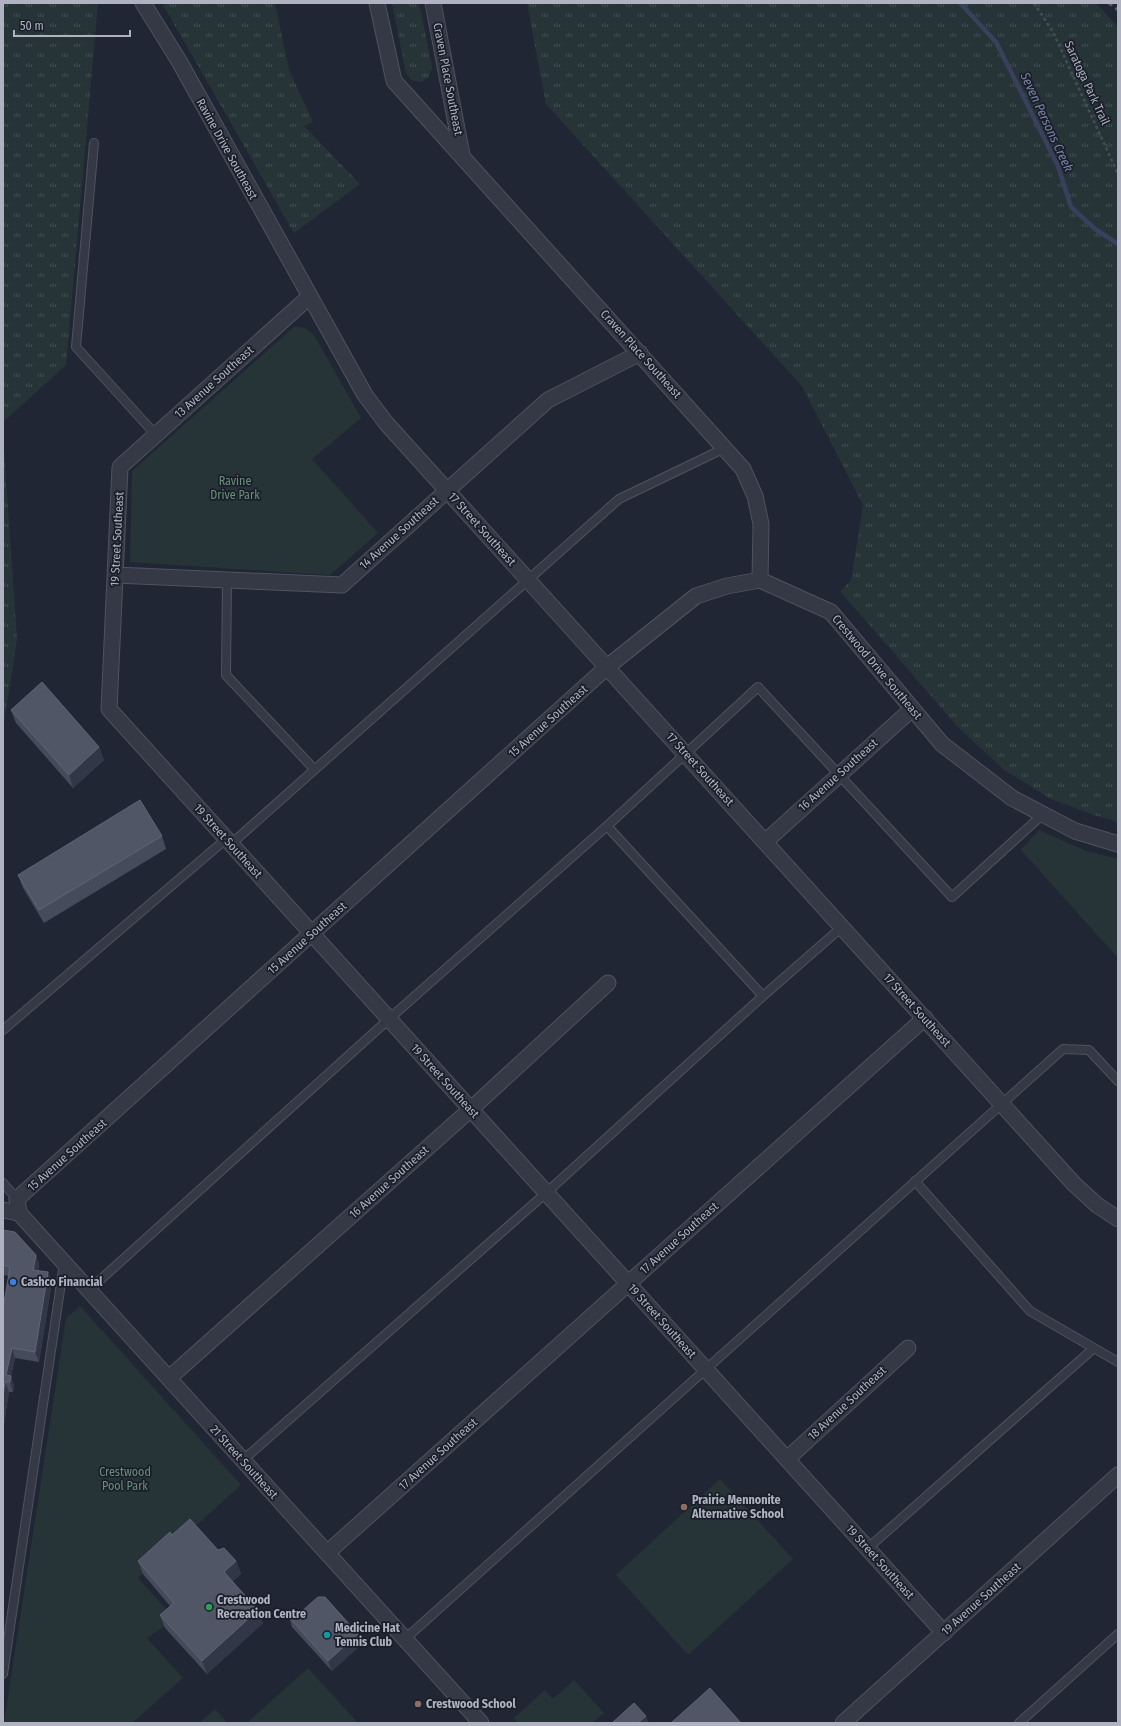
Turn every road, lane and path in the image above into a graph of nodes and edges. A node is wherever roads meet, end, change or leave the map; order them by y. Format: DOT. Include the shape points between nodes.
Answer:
graph roads {
  1 [pos="142,3"];
  2 [pos="377,3"];
  3 [pos="433,3"];
  4 [pos="1034,3"];
  5 [pos="94,143"];
  6 [pos="462,156"];
  7 [pos="1118,174"];
  8 [pos="309,297"];
  9 [pos="640,353"];
  10 [pos="155,434"];
  11 [pos="725,448"];
  12 [pos="120,467"];
  13 [pos="447,490"];
  14 [pos="115,575"];
  15 [pos="528,579"];
  16 [pos="227,580"];
  17 [pos="760,580"];
  18 [pos="607,667"];
  19 [pos="912,708"];
  20 [pos="686,754"];
  21 [pos="314,769"];
  22 [pos="839,775"];
  23 [pos="1042,815"];
  24 [pos="607,826"];
  25 [pos="229,841"];
  26 [pos="765,842"];
  27 [pos="1118,844"];
  28 [pos="842,927"];
  29 [pos="312,934"];
  30 [pos="608,983"];
  31 [pos="763,996"];
  32 [pos="925,1018"];
  33 [pos="389,1019"];
  34 [pos="3,1030"];
  35 [pos="1118,1081"];
  36 [pos="1002,1103"];
  37 [pos="471,1109"];
  38 [pos="915,1181"];
  39 [pos="3,1183"];
  40 [pos="546,1193"];
  41 [pos="18,1206"];
  42 [pos="3,1210"];
  43 [pos="1118,1219"];
  44 [pos="64,1262"];
  45 [pos="628,1284"];
  46 [pos="89,1290"];
  47 [pos="908,1348"];
  48 [pos="1094,1348"];
  49 [pos="1118,1362"];
  50 [pos="706,1369"];
  51 [pos="169,1378"];
  52 [pos="787,1459"];
  53 [pos="243,1460"];
  54 [pos="1118,1475"];
  55 [pos="868,1548"];
  56 [pos="327,1553"];
  57 [pos="944,1633"];
  58 [pos="1118,1634"];
  59 [pos="405,1639"];
  60 [pos="3,1674"];
  61 [pos="481,1723"];
  62 [pos="843,1723"];
  63 [pos="1019,1723"];
  1 -- 8 [label="street, Ravine Drive Southeast" via="179,61"];
  2 -- 6 [label="street, Craven Place Southeast" via="394,81"];
  3 -- 6 [label="street, Craven Place Southeast"];
  4 -- 7 [label="path, Saratoga Park Trail" via="1053,32"];
  5 -- 10 [label="lane" via="76,347"];
  6 -- 9 [label="street, Craven Place Southeast"];
  8 -- 10 [label="street, 13 Avenue Southeast"];
  8 -- 13 [label="street, 17 Street Southeast" via="365,396"];
  9 -- 11 [label="street, Craven Place Southeast"];
  9 -- 13 [label="street, 14 Avenue Southeast" via="548,400"];
  10 -- 12 [label="street, 13 Avenue Southeast"];
  11 -- 15 [label="lane" via="619,499"];
  11 -- 17 [label="street, Craven Place Southeast" via="742,469 755,496 761,524"];
  12 -- 14 [label="street, 19 Street Southeast"];
  13 -- 15 [label="street, 17 Street Southeast"];
  13 -- 16 [label="street, 14 Avenue Southeast" via="342,585"];
  14 -- 16 [label="street, 14 Avenue Southeast"];
  14 -- 25 [label="street, 19 Street Southeast" via="109,709"];
  15 -- 18 [label="street, 17 Street Southeast"];
  15 -- 21 [label="lane"];
  16 -- 21 [label="lane" via="226,675"];
  17 -- 18 [label="street" via="726,586 696,596"];
  17 -- 19 [label="street, Crestwood Drive Southeast" via="831,612"];
  18 -- 20 [label="street, 17 Street Southeast"];
  18 -- 29 [label="street, 15 Avenue Southeast"];
  19 -- 22 [label="street, 16 Avenue Southeast"];
  19 -- 23 [label="street, Crestwood Drive Southeast" via="942,744 1012,798"];
  20 -- 22 [label="lane" via="758,687"];
  20 -- 24 [label="lane"];
  20 -- 26 [label="street, 17 Street Southeast"];
  21 -- 25 [label="lane"];
  22 -- 23 [label="lane" via="952,897"];
  22 -- 26 [label="street, 16 Avenue Southeast"];
  23 -- 27 [label="street, Crestwood Drive Southeast" via="1075,831"];
  24 -- 31 [label="lane"];
  24 -- 33 [label="lane"];
  25 -- 29 [label="street, 19 Street Southeast"];
  25 -- 34 [label="lane"];
  26 -- 28 [label="street, 17 Street Southeast"];
  28 -- 31 [label="lane"];
  28 -- 32 [label="street, 17 Street Southeast"];
  29 -- 33 [label="street, 19 Street Southeast"];
  29 -- 41 [label="street, 15 Avenue Southeast"];
  30 -- 37 [label="street, 16 Avenue Southeast"];
  31 -- 40 [label="lane"];
  32 -- 36 [label="street, 17 Street Southeast"];
  32 -- 45 [label="street, 17 Avenue Southeast"];
  33 -- 37 [label="street, 19 Street Southeast"];
  33 -- 46 [label="lane"];
  35 -- 36 [label="lane" via="1090,1050 1063,1049"];
  36 -- 38 [label="lane"];
  36 -- 43 [label="street, 17 Street Southeast" via="1074,1184 1097,1205"];
  37 -- 40 [label="street, 19 Street Southeast"];
  37 -- 51 [label="street, 16 Avenue Southeast"];
  38 -- 48 [label="lane" via="1030,1311"];
  38 -- 50 [label="lane"];
  39 -- 41 [label="lane"];
  40 -- 45 [label="street, 19 Street Southeast"];
  40 -- 53 [label="lane"];
  41 -- 42 [label="street"];
  41 -- 44 [label="street, 21 Street Southeast"];
  44 -- 46 [label="street, 21 Street Southeast"];
  44 -- 60 [label="lane"];
  45 -- 50 [label="street, 19 Street Southeast"];
  45 -- 56 [label="street, 17 Avenue Southeast"];
  46 -- 51 [label="street, 21 Street Southeast"];
  47 -- 52 [label="street, 18 Avenue Southeast"];
  48 -- 49 [label="lane"];
  48 -- 55 [label="lane"];
  50 -- 52 [label="street, 19 Street Southeast"];
  50 -- 59 [label="lane"];
  51 -- 53 [label="street, 21 Street Southeast"];
  52 -- 55 [label="street, 19 Street Southeast"];
  53 -- 56 [label="street, 21 Street Southeast"];
  54 -- 57 [label="street, 19 Avenue Southeast"];
  55 -- 57 [label="street, 19 Street Southeast"];
  56 -- 59 [label="street, 21 Street Southeast"];
  57 -- 62 [label="street, 19 Avenue Southeast"];
  58 -- 63 [label="lane"];
  59 -- 61 [label="street, 21 Street Southeast"];
}
